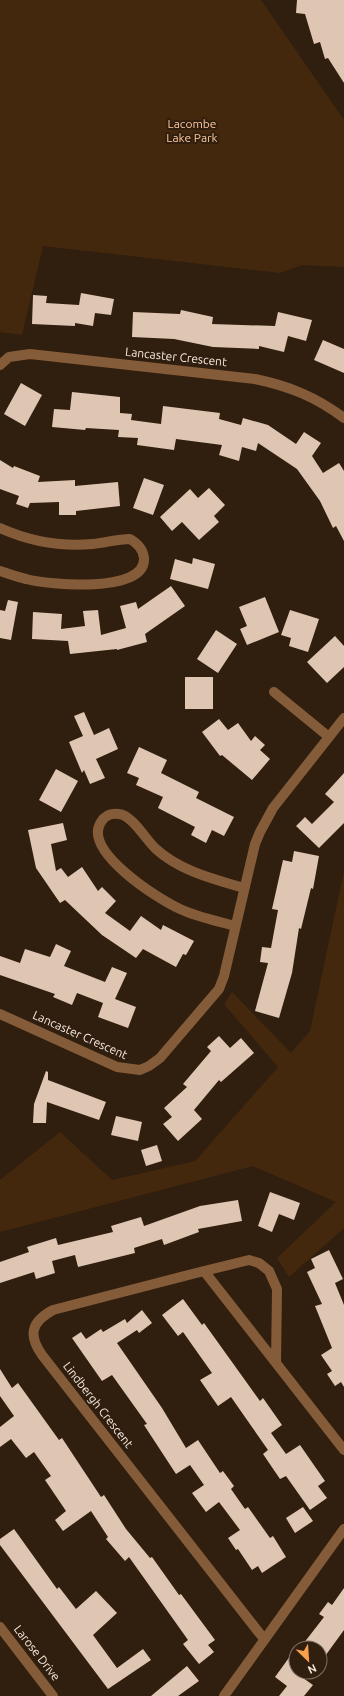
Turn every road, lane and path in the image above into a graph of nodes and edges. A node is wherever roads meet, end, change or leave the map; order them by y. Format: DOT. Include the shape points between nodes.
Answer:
graph roads {
  1 [pos="0,365"];
  2 [pos="344,418"];
  3 [pos="0,528"];
  4 [pos="0,571"];
  5 [pos="274,692"];
  6 [pos="344,718"];
  7 [pos="329,737"];
  8 [pos="244,888"];
  9 [pos="236,926"];
  10 [pos="0,1014"];
  11 [pos="204,1271"];
  12 [pos="276,1363"];
  13 [pos="344,1450"];
  14 [pos="344,1529"];
  15 [pos="0,1627"];
  16 [pos="264,1639"];
  17 [pos="53,1696"];
  18 [pos="224,1696"];
  1 -- 2 [label="street, Lancaster Crescent" via="9,357 30,354 255,379 313,397"];
  3 -- 4 [label="street" via="53,544 75,545 130,540 138,545 144,558 141,570 131,578 86,585 33,581"];
  5 -- 7 [label="street"];
  6 -- 7 [label="street, Lancaster Crescent"];
  7 -- 8 [label="street, Lancaster Crescent" via="265,820 255,844"];
  8 -- 9 [label="street, Lancaster Crescent"];
  8 -- 9 [label="street" via="202,876 172,861 156,849 122,814 112,813 103,818 98,826 97,834 107,853 150,892 182,910"];
  9 -- 10 [label="street, Lancaster Crescent" via="219,989 160,1058 140,1070 117,1067"];
  11 -- 12 [label="street"];
  11 -- 12 [label="street, Lindbergh Crescent" via="248,1260 259,1263 269,1271 277,1289"];
  11 -- 16 [label="street, Lindbergh Crescent" via="53,1310 34,1326 33,1338 42,1355"];
  12 -- 13 [label="street"];
  14 -- 16 [label="street"];
  15 -- 17 [label="street, Larose Drive"];
  16 -- 18 [label="street"];
}
